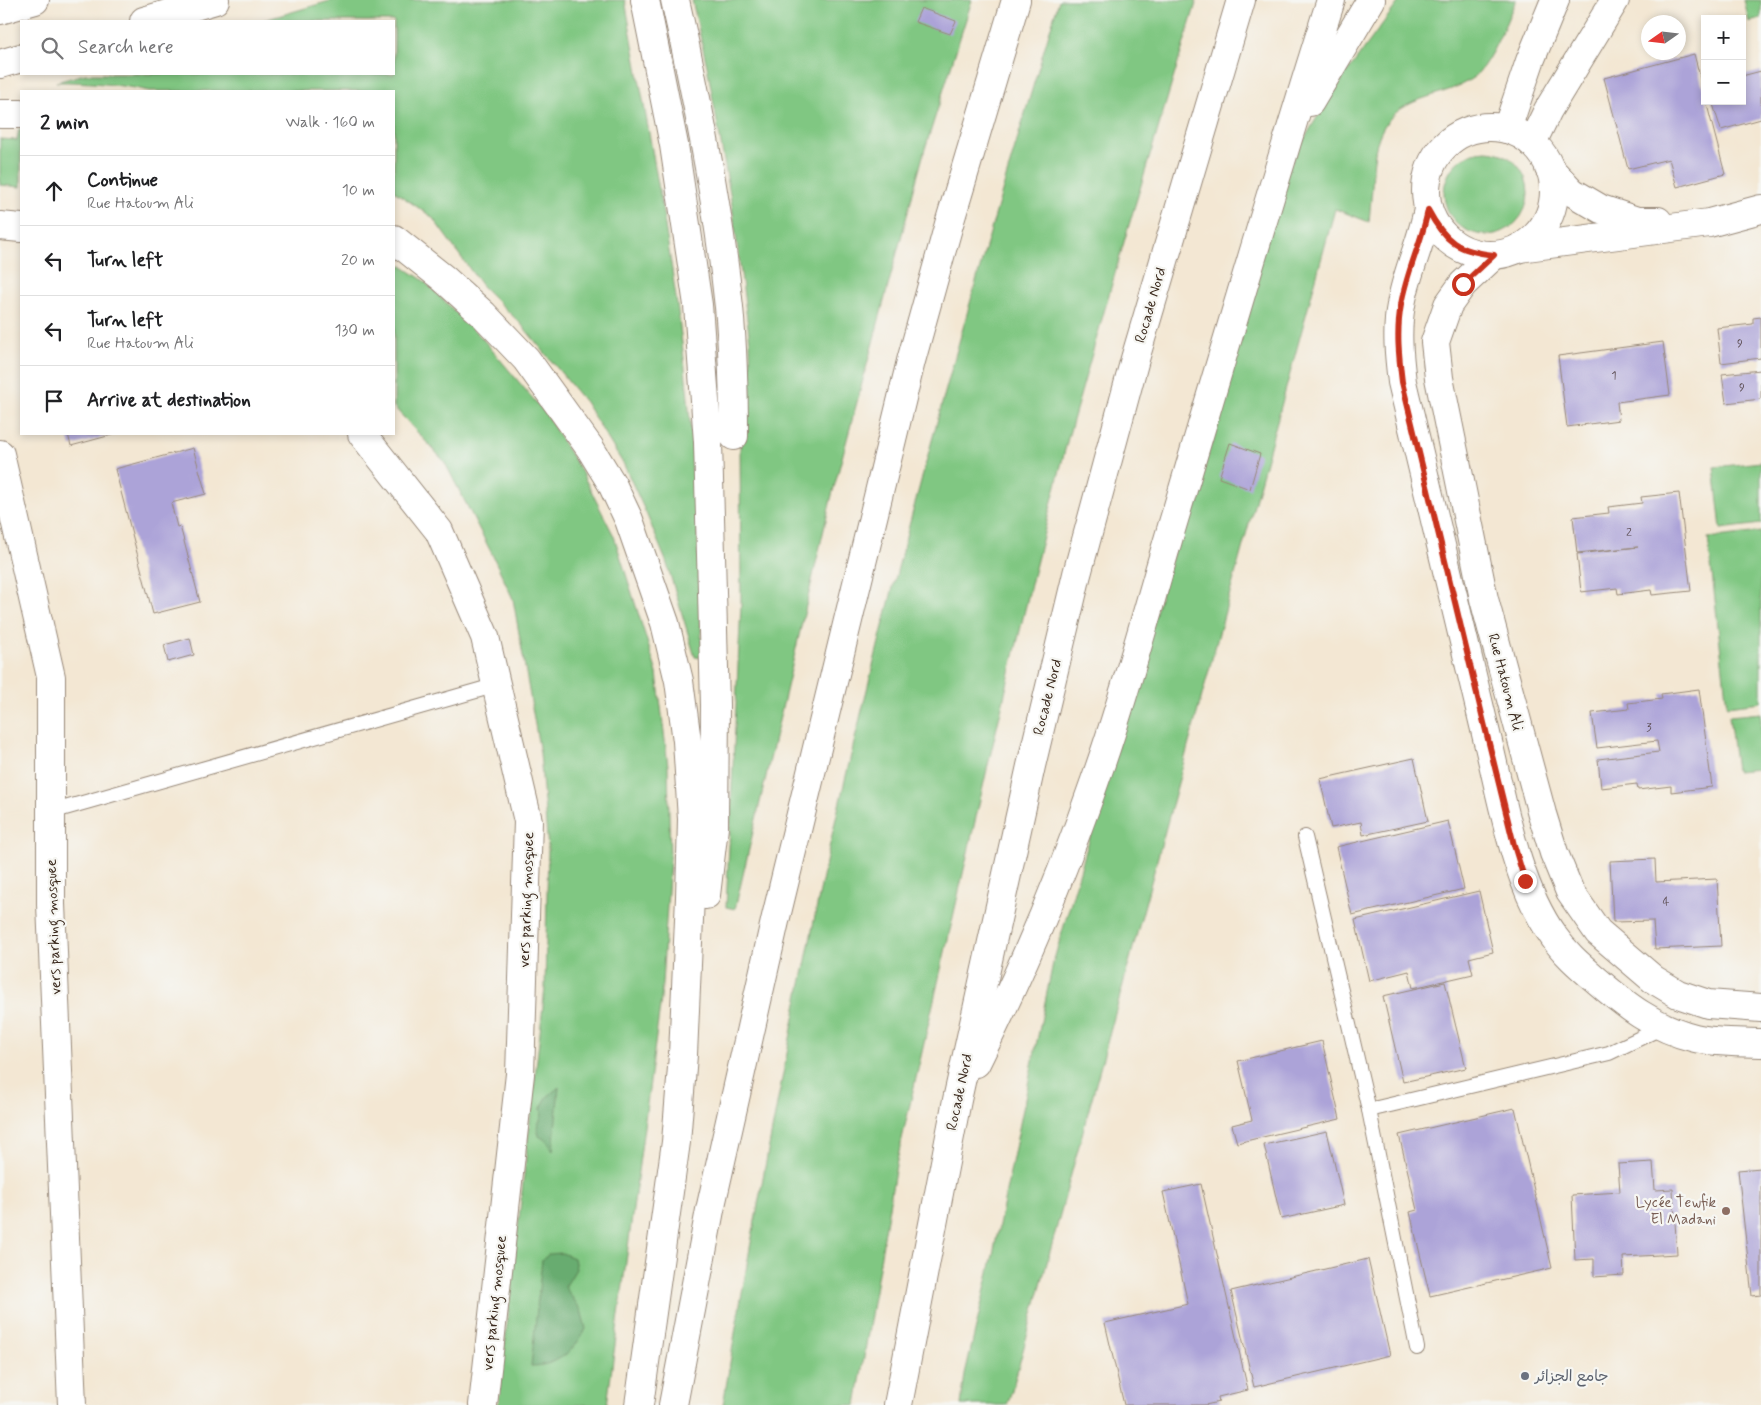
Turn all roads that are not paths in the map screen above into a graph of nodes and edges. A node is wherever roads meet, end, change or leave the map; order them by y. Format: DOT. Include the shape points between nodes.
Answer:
graph roads {
  1 [pos="35,0"];
  2 [pos="215,0"];
  3 [pos="645,0"];
  4 [pos="675,0"];
  5 [pos="1016,0"];
  6 [pos="1241,0"];
  7 [pos="1332,0"];
  8 [pos="1371,0"];
  9 [pos="1555,0"];
  10 [pos="1615,0"];
  11 [pos="0,10"];
  12 [pos="147,20"];
  13 [pos="20,58"];
  14 [pos="0,64"];
  15 [pos="0,114"];
  16 [pos="20,114"];
  17 [pos="1507,129"];
  18 [pos="1286,142"];
  19 [pos="1532,144"];
  20 [pos="1549,168"];
  21 [pos="1761,209"];
  22 [pos="1428,210"];
  23 [pos="1710,224"];
  24 [pos="0,226"];
  25 [pos="20,228"];
  26 [pos="395,240"];
  27 [pos="1507,252"];
  28 [pos="363,435"];
  29 [pos="734,436"];
  30 [pos="0,454"];
  31 [pos="497,685"];
  32 [pos="52,812"];
  33 [pos="1306,837"];
  34 [pos="1761,1008"];
  35 [pos="1662,1027"];
  36 [pos="1761,1043"];
  37 [pos="683,1056"];
  38 [pos="957,1100"];
  39 [pos="1369,1110"];
  40 [pos="1417,1348"];
  41 [pos="72,1405"];
  42 [pos="483,1405"];
  43 [pos="639,1405"];
  44 [pos="673,1405"];
  45 [pos="898,1405"];
  1 -- 11 [label="main road"];
  2 -- 12 [label="main road"];
  3 -- 37 [label="main road" via="674,145 698,305 708,452 715,704 714,827 699,959"];
  4 -- 29 [label="main road" via="716,206 729,308"];
  5 -- 44 [label="main road" via="906,381 775,921 710,1210"];
  6 -- 38 [label="main road, Rocade Nord" via="1137,350 1077,574"];
  7 -- 18 [label="main road"];
  8 -- 18 [label="main road"];
  9 -- 17 [label="main road"];
  10 -- 19 [label="main road" via="1548,110"];
  13 -- 14 [label="main road"];
  15 -- 16 [label="main road"];
  17 -- 19 [label="main road"];
  17 -- 22 [label="main road" via="1484,127 1462,133 1444,146 1431,165 1426,187"];
  18 -- 38 [label="main road" via="1098,772 1033,940"];
  19 -- 20 [label="main road"];
  20 -- 23 [label="main road" via="1572,192 1601,208 1637,220"];
  20 -- 27 [label="main road" via="1553,186 1552,205 1546,222 1534,237"];
  21 -- 23 [label="main road"];
  22 -- 27 [label="main road" via="1438,229 1453,243 1473,253"];
  22 -- 35 [label="main road, Rue Hatoum Ali" via="1401,305 1398,343 1402,382 1514,845 1538,910 1569,956 1631,1009"];
  23 -- 27 [label="main road"];
  24 -- 25 [label="main road"];
  26 -- 37 [label="main road" via="484,315 526,359 612,484 647,571 665,623 679,682 687,741 692,818"];
  27 -- 34 [label="main road, Rue Hatoum Ali" via="1463,284 1448,305 1435,342 1439,378 1484,599 1554,853 1570,892 1598,932 1653,979 1678,994 1708,1004"];
  28 -- 31 [label="main road, vers parking mosquee" via="439,530 485,637"];
  30 -- 32 [label="main road, vers parking mosquee" via="51,676"];
  31 -- 32 [label="lane"];
  31 -- 42 [label="main road, vers parking mosquee" via="528,821 520,1074"];
  32 -- 41 [label="main road, vers parking mosquee" via="51,904"];
  33 -- 39 [label="lane"];
  35 -- 36 [label="main road, Rue Hatoum Ali" via="1698,1039"];
  35 -- 39 [label="lane" via="1610,1053"];
  37 -- 43 [label="main road" via="676,1142"];
  38 -- 45 [label="main road, Rocade Nord"];
  39 -- 40 [label="lane"];
}
